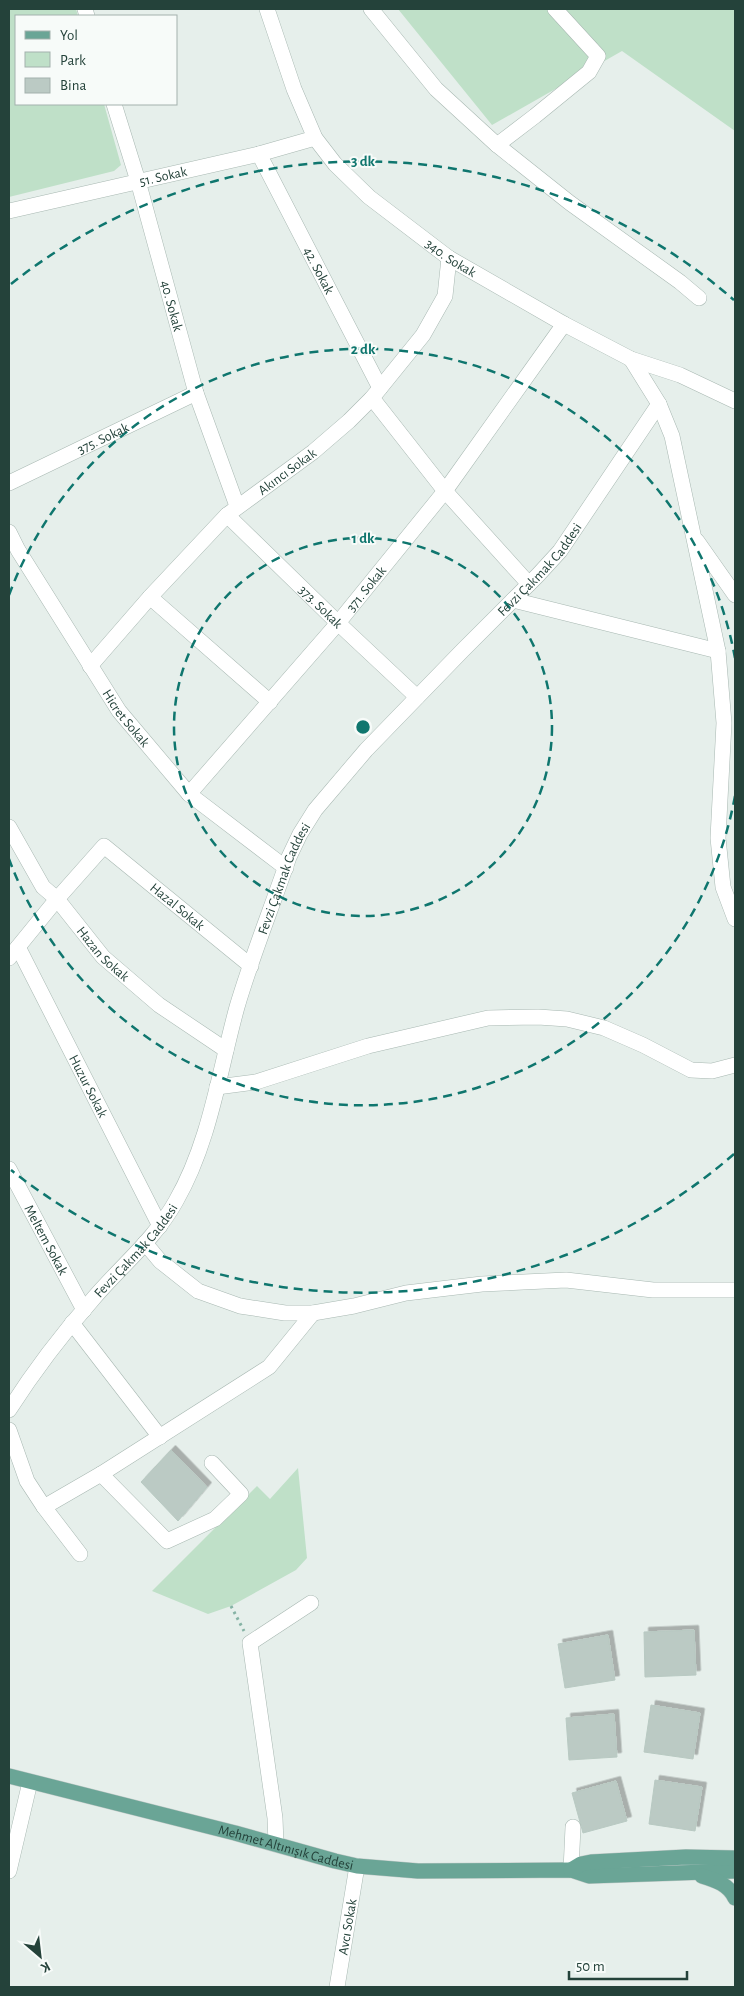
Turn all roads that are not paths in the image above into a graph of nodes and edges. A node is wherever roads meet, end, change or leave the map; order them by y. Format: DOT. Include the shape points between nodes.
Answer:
graph roads {
  1 [pos="267,9"];
  2 [pos="371,9"];
  3 [pos="555,9"];
  4 [pos="114,105"];
  5 [pos="315,138"];
  6 [pos="497,145"];
  7 [pos="259,154"];
  8 [pos="138,181"];
  9 [pos="9,211"];
  10 [pos="449,258"];
  11 [pos="699,298"];
  12 [pos="564,324"];
  13 [pos="631,359"];
  14 [pos="196,393"];
  15 [pos="376,393"];
  16 [pos="735,401"];
  17 [pos="659,404"];
  18 [pos="9,483"];
  19 [pos="445,491"];
  20 [pos="232,510"];
  21 [pos="9,532"];
  22 [pos="693,536"];
  23 [pos="730,574"];
  24 [pos="529,584"];
  25 [pos="735,594"];
  26 [pos="150,597"];
  27 [pos="513,600"];
  28 [pos="338,623"];
  29 [pos="718,651"];
  30 [pos="90,666"];
  31 [pos="417,697"];
  32 [pos="270,702"];
  33 [pos="189,794"];
  34 [pos="9,827"];
  35 [pos="286,868"];
  36 [pos="57,899"];
  37 [pos="735,919"];
  38 [pos="13,952"];
  39 [pos="251,966"];
  40 [pos="226,1050"];
  41 [pos="735,1065"];
  42 [pos="217,1087"];
  43 [pos="9,1169"];
  44 [pos="160,1226"];
  45 [pos="145,1243"];
  46 [pos="735,1290"];
  47 [pos="84,1310"];
  48 [pos="313,1313"];
  49 [pos="72,1323"];
  50 [pos="10,1401"];
  51 [pos="9,1430"];
  52 [pos="160,1437"];
  53 [pos="212,1464"];
  54 [pos="101,1474"];
  55 [pos="44,1507"];
  56 [pos="80,1554"];
  57 [pos="311,1603"];
  58 [pos="9,1776"];
  59 [pos="30,1782"];
  60 [pos="572,1827"];
  61 [pos="276,1844"];
  62 [pos="735,1858"];
  63 [pos="358,1866"];
  64 [pos="9,1870"];
  65 [pos="571,1870"];
  66 [pos="735,1871"];
  67 [pos="661,1875"];
  68 [pos="735,1898"];
  69 [pos="336,1987"];
  1 -- 5 [label="street, 340. Sokak" via="294,89"];
  2 -- 6 [label="street" via="436,89"];
  3 -- 6 [label="street" via="598,56 589,72"];
  4 -- 8 [label="street, 40. Sokak"];
  5 -- 7 [label="street, 51. Sokak"];
  5 -- 10 [label="street, 340. Sokak" via="335,164 369,197"];
  6 -- 11 [label="street"];
  7 -- 8 [label="street, 51. Sokak"];
  7 -- 15 [label="street, 42. Sokak"];
  8 -- 9 [label="street, 51. Sokak"];
  8 -- 14 [label="street, 40. Sokak"];
  10 -- 12 [label="street, 340. Sokak"];
  10 -- 15 [label="street, Akıncı Sokak" via="445,296 423,335"];
  12 -- 13 [label="street, 340. Sokak"];
  12 -- 19 [label="street, 371. Sokak"];
  13 -- 16 [label="street, 340. Sokak" via="680,375"];
  13 -- 17 [label="street"];
  14 -- 18 [label="street, 375. Sokak"];
  14 -- 20 [label="street, 40. Sokak"];
  15 -- 19 [label="street, 42. Sokak"];
  15 -- 20 [label="street, Akıncı Sokak" via="312,452"];
  17 -- 22 [label="street" via="672,436"];
  17 -- 24 [label="street, Fevzi Çakmak Caddesi" via="560,551"];
  19 -- 24 [label="street, 42. Sokak"];
  19 -- 28 [label="street, 371. Sokak"];
  20 -- 26 [label="street, Akıncı Sokak"];
  20 -- 28 [label="street, 373. Sokak"];
  21 -- 30 [label="street, Hicret Sokak"];
  22 -- 23 [label="street"];
  22 -- 29 [label="street"];
  23 -- 25 [label="street"];
  24 -- 27 [label="street, Fevzi Çakmak Caddesi"];
  26 -- 30 [label="street, Akıncı Sokak"];
  26 -- 32 [label="street"];
  27 -- 29 [label="street"];
  27 -- 31 [label="street, Fevzi Çakmak Caddesi"];
  28 -- 31 [label="street, 373. Sokak"];
  28 -- 32 [label="street, 371. Sokak"];
  29 -- 37 [label="street" via="724,723 718,838 723,887"];
  30 -- 33 [label="street, Hicret Sokak" via="119,711"];
  31 -- 35 [label="street, Fevzi Çakmak Caddesi" via="315,810 300,834"];
  32 -- 33 [label="street, 371. Sokak"];
  33 -- 35 [label="street, Hicret Sokak"];
  34 -- 36 [label="street, Hazan Sokak" via="43,887"];
  35 -- 39 [label="street, Fevzi Çakmak Caddesi"];
  36 -- 38 [label="street"];
  36 -- 39 [label="street, Hazal Sokak" via="104,846"];
  36 -- 40 [label="street, Hazan Sokak" via="103,956 159,1005"];
  38 -- 44 [label="street, Huzur Sokak"];
  39 -- 40 [label="street, Fevzi Çakmak Caddesi"];
  40 -- 42 [label="street, Fevzi Çakmak Caddesi"];
  41 -- 42 [label="street" via="712,1071 690,1070 604,1028 567,1019 488,1018 368,1046 256,1082"];
  42 -- 44 [label="street, Fevzi Çakmak Caddesi" via="191,1172"];
  43 -- 47 [label="street, Meltem Sokak"];
  44 -- 45 [label="street, Fevzi Çakmak Caddesi"];
  45 -- 47 [label="street, Fevzi Çakmak Caddesi"];
  45 -- 48 [label="street" via="160,1261 198,1291 240,1306 285,1313"];
  46 -- 48 [label="street" via="653,1290 566,1280 482,1284 406,1293"];
  47 -- 49 [label="street, Fevzi Çakmak Caddesi"];
  48 -- 52 [label="street" via="269,1367"];
  49 -- 50 [label="street, Fevzi Çakmak Caddesi"];
  49 -- 52 [label="street"];
  51 -- 55 [label="street" via="28,1481"];
  52 -- 54 [label="street"];
  53 -- 54 [label="street" via="241,1494 215,1519 167,1541"];
  54 -- 55 [label="street"];
  55 -- 56 [label="street"];
  57 -- 61 [label="street" via="250,1643"];
  58 -- 59 [label="main road, Mehmet Altınışık Caddesi"];
  59 -- 61 [label="main road, Mehmet Altınışık Caddesi"];
  59 -- 64 [label="street"];
  60 -- 65 [label="street"];
  61 -- 63 [label="main road, Mehmet Altınışık Caddesi"];
  62 -- 65 [label="main road, Mehmet Altınışık Caddesi" via="591,1862"];
  63 -- 65 [label="main road, Mehmet Altınışık Caddesi" via="418,1871"];
  63 -- 69 [label="street, Avcı Sokak"];
  65 -- 67 [label="main road, Mehmet Altınışık Caddesi" via="589,1876"];
  66 -- 67 [label="main road, Mehmet Altınışık Caddesi"];
  67 -- 68 [label="main road" via="708,1877 724,1884"];
}
